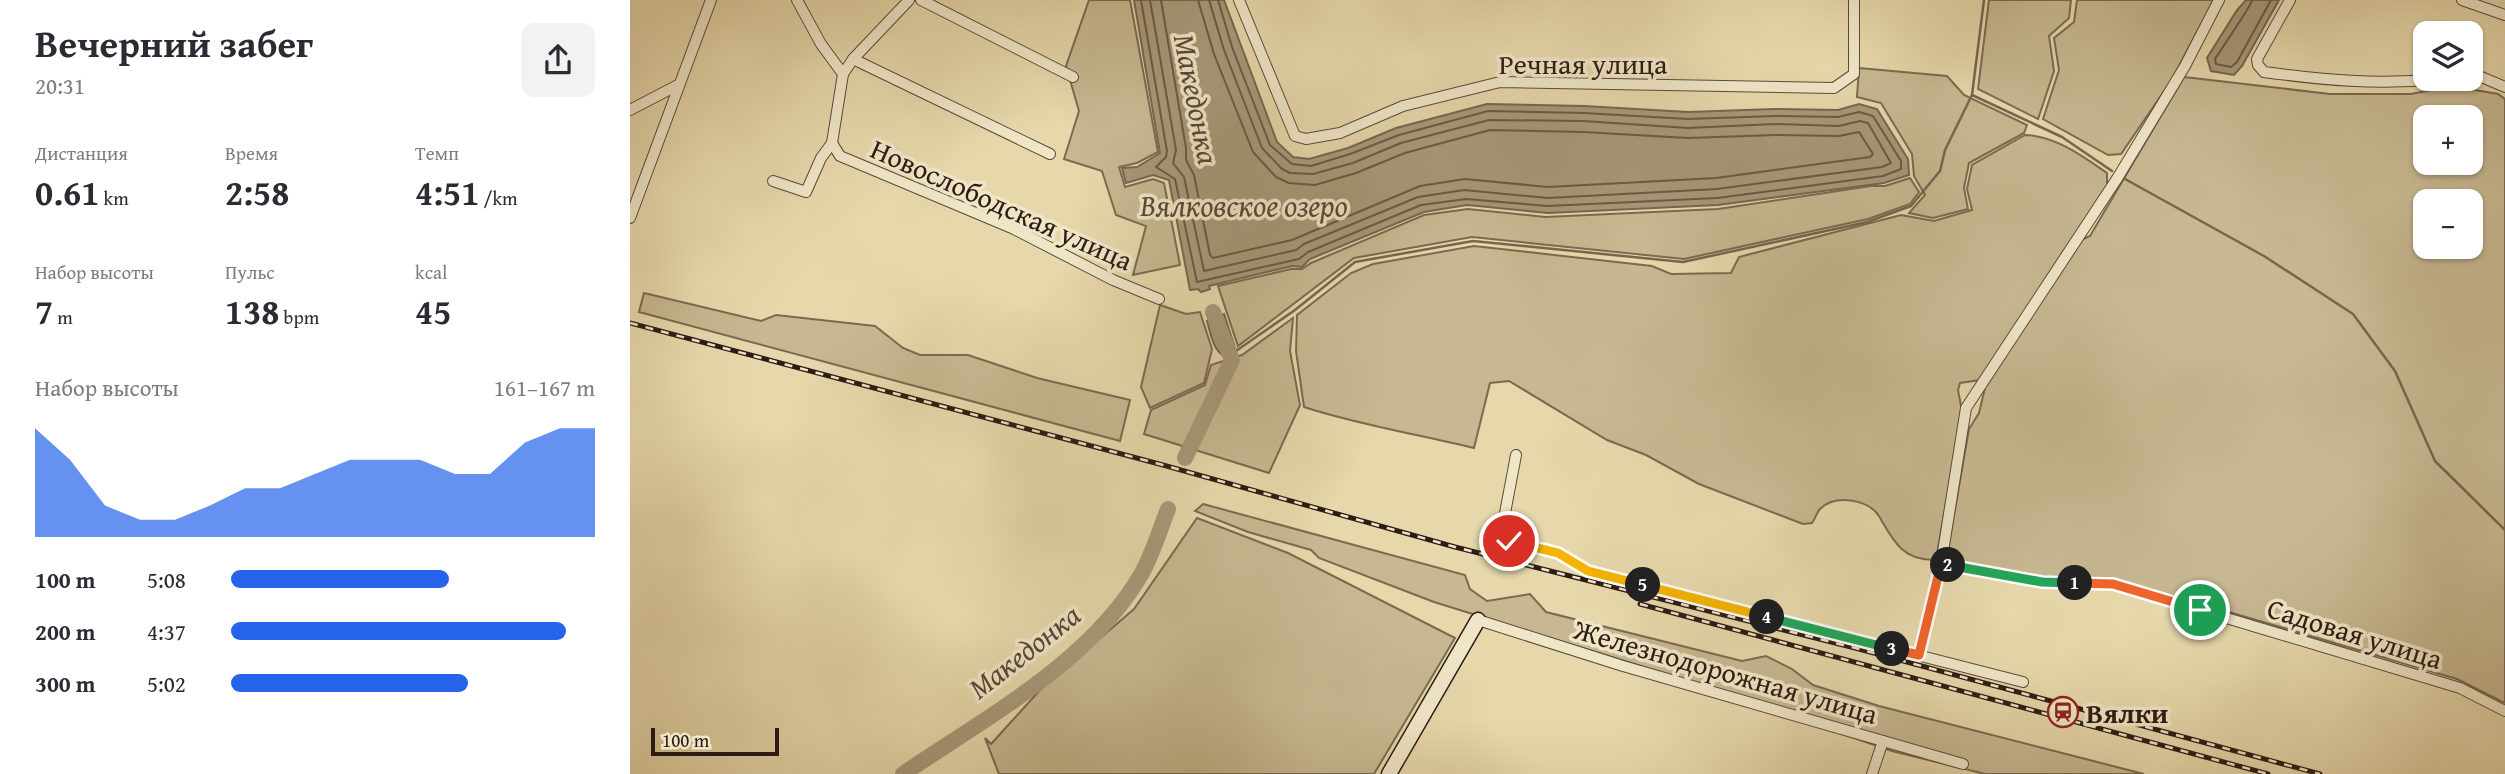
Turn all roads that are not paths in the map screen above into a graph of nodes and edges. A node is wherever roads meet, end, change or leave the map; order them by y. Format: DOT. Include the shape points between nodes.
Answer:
graph roads {
  1 [pos="711,0"];
  2 [pos="797,0"];
  3 [pos="909,0"];
  4 [pos="921,0"];
  5 [pos="1239,0"];
  6 [pos="1854,0"];
  7 [pos="2219,0"];
  8 [pos="2290,0"];
  9 [pos="2462,0"];
  10 [pos="2505,15"];
  11 [pos="853,59"];
  12 [pos="843,74"];
  13 [pos="1073,77"];
  14 [pos="2483,78"];
  15 [pos="2413,81"];
  16 [pos="678,85"];
  17 [pos="2505,87"];
  18 [pos="630,110"];
  19 [pos="832,144"];
  20 [pos="1050,155"];
  21 [pos="774,181"];
  22 [pos="630,218"];
  23 [pos="1159,299"];
  24 [pos="1516,454"];
  25 [pos="1941,564"];
  26 [pos="1478,620"];
  27 [pos="1919,655"];
  28 [pos="2023,682"];
  29 [pos="2505,711"];
  30 [pos="1883,741"];
  31 [pos="1963,764"];
  32 [pos="1389,774"];
  33 [pos="1872,774"];
  1 -- 16 [label="street"];
  2 -- 12 [label="street"];
  3 -- 11 [label="street"];
  4 -- 13 [label="street"];
  5 -- 6 [label="street, Речная улица" via="1295,136 1306,139 1340,133 1403,106 1500,82 1834,88 1854,74"];
  7 -- 25 [label="street" via="2118,177 1966,408"];
  8 -- 15 [label="street" via="2257,59 2264,72 2332,81"];
  9 -- 10 [label="street"];
  11 -- 12 [label="street"];
  11 -- 20 [label="street"];
  12 -- 19 [label="street"];
  14 -- 17 [label="street"];
  16 -- 18 [label="street"];
  16 -- 22 [label="street"];
  19 -- 21 [label="street" via="806,192"];
  19 -- 23 [label="street, Новослободская улица" via="840,156 1014,229"];
  24 -- 27 [label="street" via="1502,528 1509,541 1558,553 1588,571"];
  25 -- 27 [label="street"];
  25 -- 29 [label="street, Садовая улица" via="2042,582 2113,584 2460,688"];
  26 -- 30 [label="street, Железнодорожная улица"];
  26 -- 32 [label="street"];
  27 -- 28 [label="street"];
  30 -- 31 [label="street, Железнодорожная улица"];
  30 -- 33 [label="street"];
}
